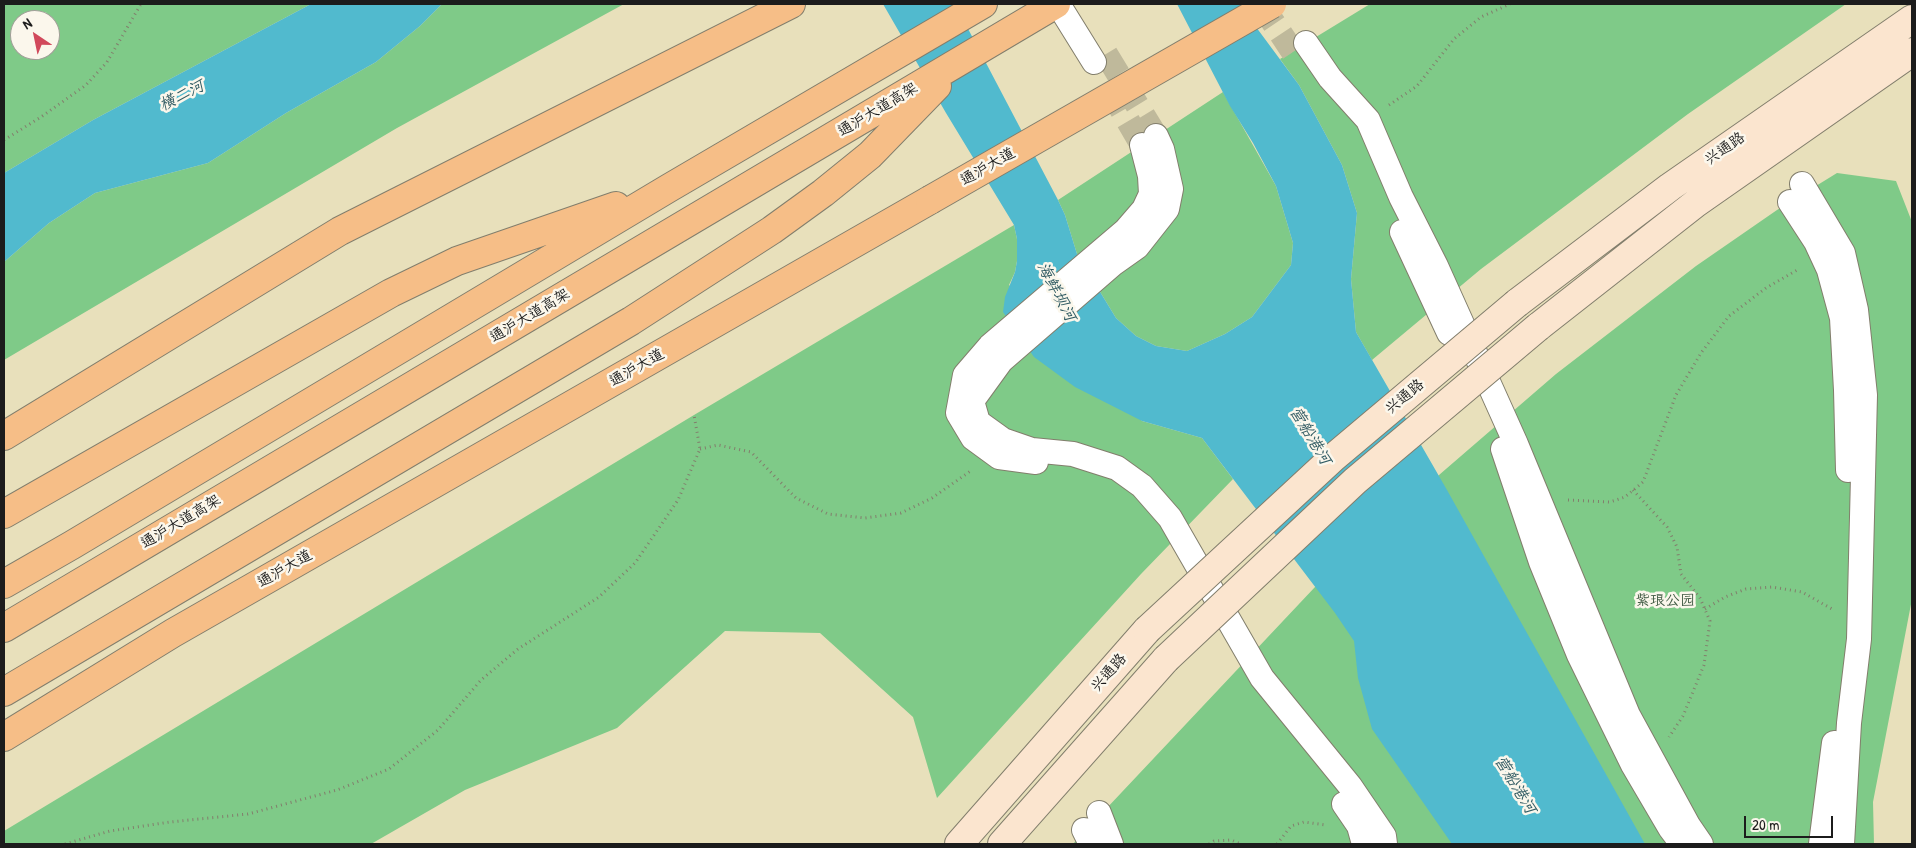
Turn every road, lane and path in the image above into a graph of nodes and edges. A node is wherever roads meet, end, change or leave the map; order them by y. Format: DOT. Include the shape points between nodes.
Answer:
graph roads {
  1 [pos="141,4"];
  2 [pos="791,4"];
  3 [pos="983,4"];
  4 [pos="1057,4"];
  5 [pos="1076,4"];
  6 [pos="1272,4"];
  7 [pos="1510,4"];
  8 [pos="1912,19"];
  9 [pos="1912,52"];
  10 [pos="966,58"];
  11 [pos="1368,120"];
  12 [pos="4,140"];
  13 [pos="1149,141"];
  14 [pos="669,188"];
  15 [pos="1824,259"];
  16 [pos="996,353"];
  17 [pos="694,415"];
  18 [pos="4,436"];
  19 [pos="700,449"];
  20 [pos="994,453"];
  21 [pos="1633,490"];
  22 [pos="1539,500"];
  23 [pos="4,514"];
  24 [pos="4,584"];
  25 [pos="1705,609"];
  26 [pos="1845,614"];
  27 [pos="4,628"];
  28 [pos="4,692"];
  29 [pos="4,737"];
  30 [pos="1649,753"];
  31 [pos="1334,826"];
  32 [pos="1091,829"];
  33 [pos="65,844"];
  34 [pos="959,844"];
  35 [pos="1002,844"];
  36 [pos="1111,844"];
  37 [pos="1209,844"];
  38 [pos="1241,844"];
  39 [pos="1277,844"];
  40 [pos="1364,844"];
  41 [pos="1385,844"];
  42 [pos="1682,844"];
  43 [pos="1701,844"];
  44 [pos="1821,844"];
  45 [pos="1842,844"];
  1 -- 12 [label="path" via="107,62 86,85"];
  2 -- 18 [label="main road" via="340,231"];
  3 -- 14 [label="main road"];
  4 -- 5 [label="street" via="1100,58"];
  4 -- 10 [label="main road, 通沪大道高架"];
  6 -- 29 [label="main road, 通沪大道, bridge" via="173,633"];
  7 -- 11 [label="path" via="1481,17 1454,39 1417,86"];
  8 -- 34 [label="street, 兴通路, bridge" via="1670,187 1517,303 1334,457 1147,630"];
  9 -- 35 [label="street, 兴通路, bridge" via="1696,203 1538,327 1354,480 1166,659"];
  10 -- 27 [label="main road, 通沪大道高架"];
  10 -- 28 [label="main road" via="870,155 772,230 623,327"];
  11 -- 22 [label="street"];
  11 -- 42 [label="street" via="1300,48 1320,91 1349,121 1373,167 1501,444 1540,562 1580,655 1634,764"];
  13 -- 16 [label="street" via="1162,149 1171,189 1167,209 1137,247 1108,256"];
  14 -- 23 [label="main road" via="457,261 391,293"];
  14 -- 24 [label="main road"];
  15 -- 21 [label="path" via="1800,268 1766,288 1729,316 1701,353 1676,395 1643,482"];
  15 -- 26 [label="street" via="1842,318 1846,381"];
  15 -- 45 [label="street" via="1796,193 1842,253 1856,310 1865,395 1858,639"];
  16 -- 20 [label="street" via="965,375 958,413 973,438"];
  16 -- 41 [label="street" via="972,401 978,422 1002,440 1032,450 1073,454 1117,468 1142,486 1170,518 1262,678 1350,786 1384,836"];
  17 -- 19 [label="path"];
  19 -- 20 [label="path" via="718,445 751,452 796,498 828,514 865,518 909,510 932,498"];
  19 -- 33 [label="path" via="678,500 635,563 599,597 518,649 481,680 438,730 389,769 337,790 248,814 110,831"];
  20 -- 40 [label="street" via="999,457 1076,467 1112,477 1138,496 1164,531 1253,687 1328,780 1359,826"];
  21 -- 22 [label="path" via="1625,497 1610,502"];
  21 -- 25 [label="path" via="1667,527 1677,547 1681,574"];
  22 -- 30 [label="street" via="1628,715"];
  25 -- 26 [label="path" via="1746,589 1772,587 1802,592"];
  25 -- 30 [label="path" via="1710,621 1704,665 1683,716 1666,742"];
  26 -- 44 [label="street" via="1836,728"];
  30 -- 43 [label="street"];
  31 -- 39 [label="path" via="1304,822 1291,826"];
  32 -- 36 [label="street"];
  37 -- 38 [label="path" via="1232,840"];
}
